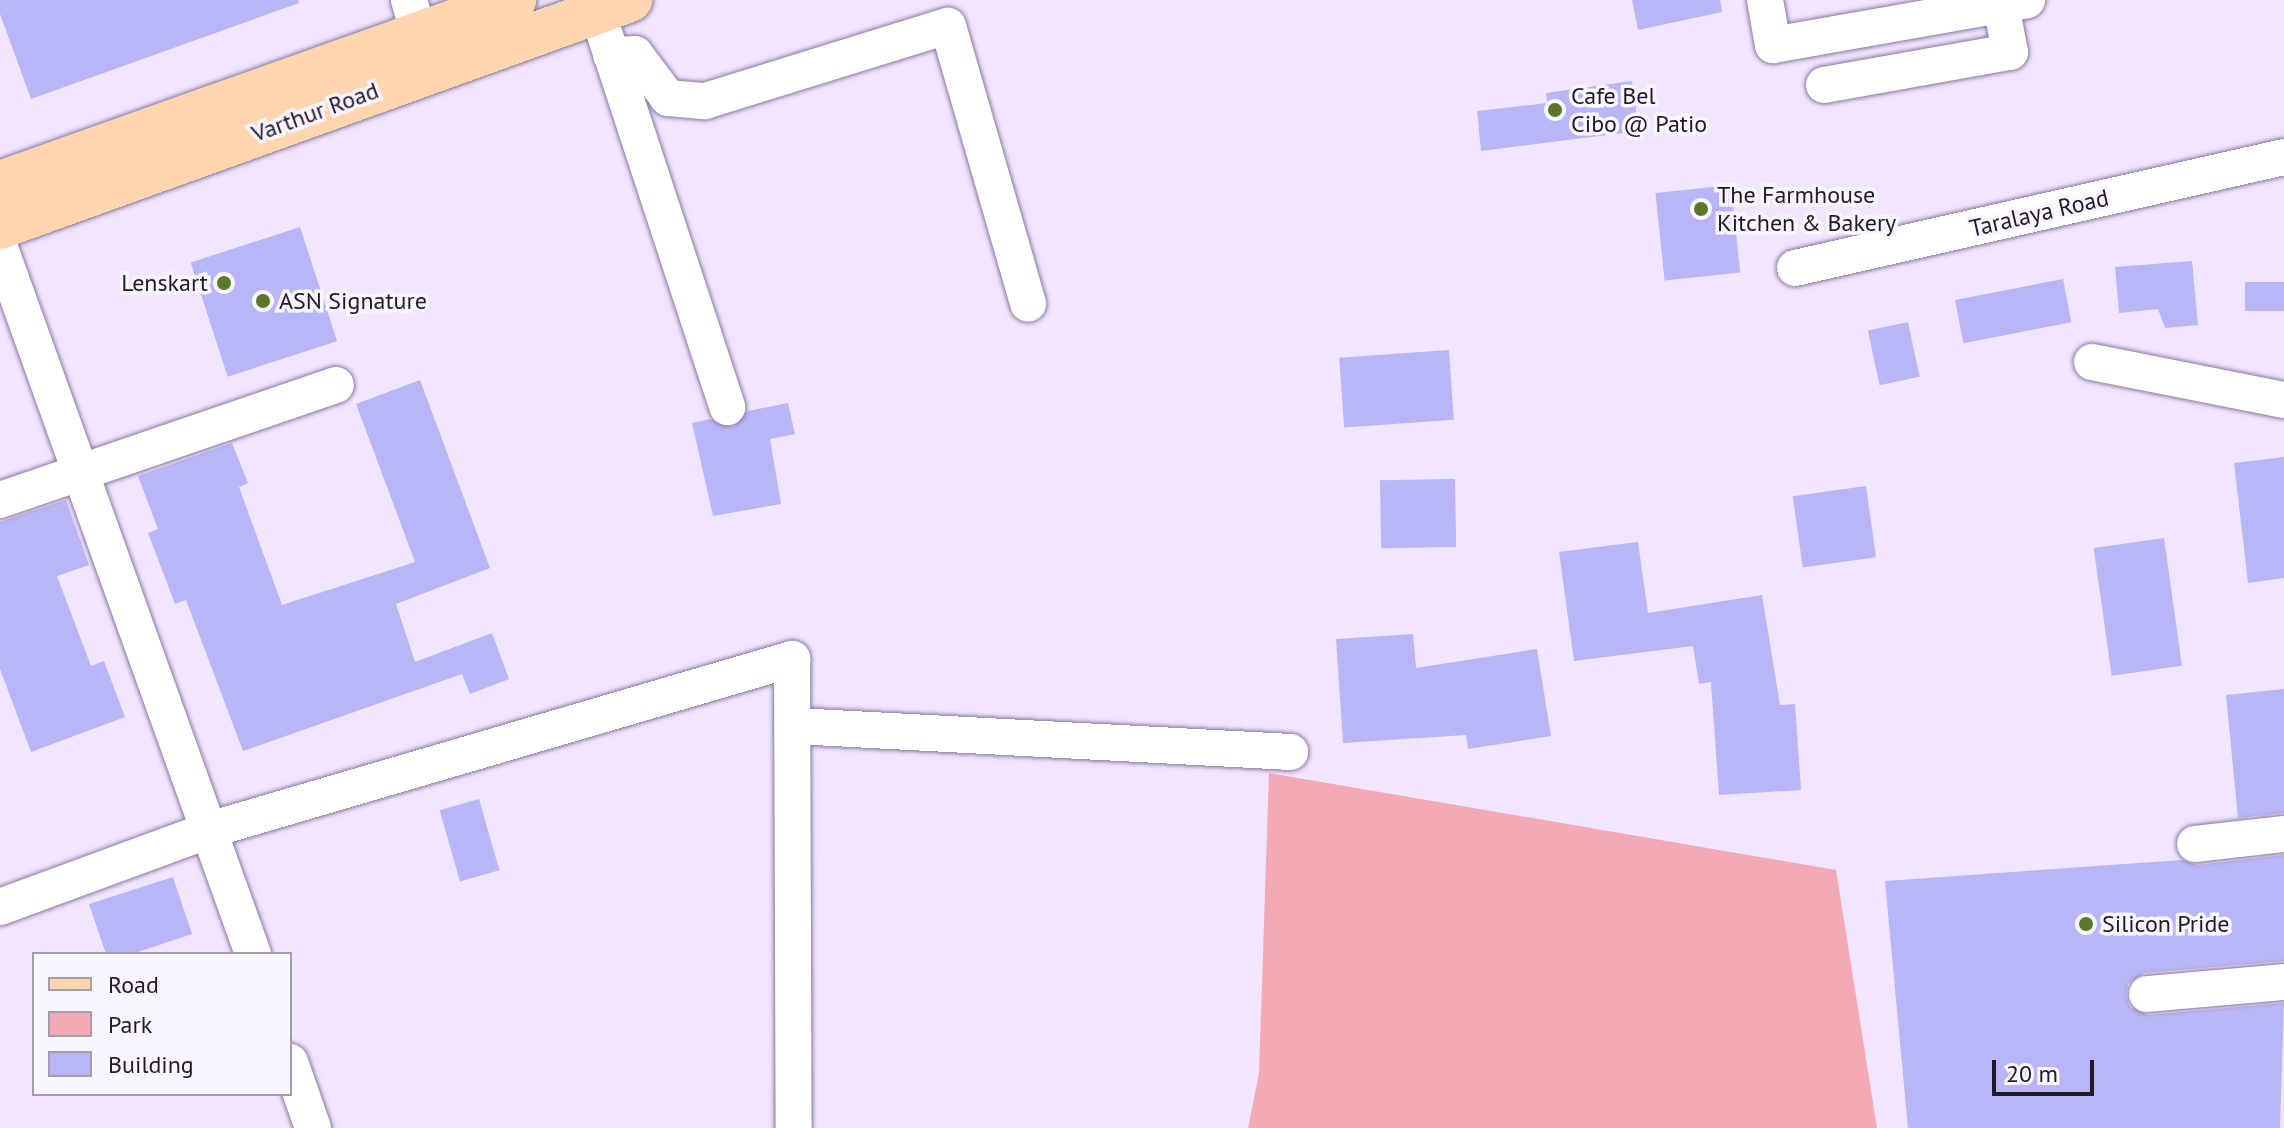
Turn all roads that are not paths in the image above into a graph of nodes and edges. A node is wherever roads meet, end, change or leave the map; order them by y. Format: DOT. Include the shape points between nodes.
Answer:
graph roads {
  1 [pos="514,0"];
  2 [pos="1765,0"];
  3 [pos="2014,2"];
  4 [pos="614,6"];
  5 [pos="414,17"];
  6 [pos="611,55"];
  7 [pos="1824,85"];
  8 [pos="2284,157"];
  9 [pos="0,183"];
  10 [pos="0,227"];
  11 [pos="0,248"];
  12 [pos="1795,268"];
  13 [pos="1028,304"];
  14 [pos="2092,362"];
  15 [pos="336,385"];
  16 [pos="2284,400"];
  17 [pos="727,407"];
  18 [pos="78,473"];
  19 [pos="0,500"];
  20 [pos="795,726"];
  21 [pos="1290,752"];
  22 [pos="209,830"];
  23 [pos="2284,834"];
  24 [pos="2195,844"];
  25 [pos="0,907"];
  26 [pos="252,952"];
  27 [pos="2284,982"];
  28 [pos="2147,994"];
  29 [pos="292,1068"];
  30 [pos="313,1128"];
  31 [pos="794,1128"];
  1 -- 5 [label="main road, Varthur Road"];
  2 -- 3 [label="street" via="1773,45"];
  3 -- 7 [label="street" via="2010,52"];
  4 -- 6 [label="street"];
  4 -- 10 [label="main road, Varthur Road"];
  5 -- 9 [label="main road, Varthur Road"];
  6 -- 13 [label="street" via="635,54 668,98 705,101 948,26"];
  6 -- 17 [label="street"];
  8 -- 12 [label="street, Taralaya Road"];
  11 -- 18 [label="street"];
  14 -- 16 [label="street"];
  15 -- 18 [label="street"];
  18 -- 19 [label="street"];
  18 -- 22 [label="street"];
  20 -- 21 [label="street"];
  20 -- 22 [label="street" via="792,659"];
  20 -- 31 [label="street"];
  22 -- 25 [label="street"];
  22 -- 26 [label="street"];
  23 -- 24 [label="street"];
  27 -- 28 [label="street"];
  29 -- 30 [label="street"];
}
